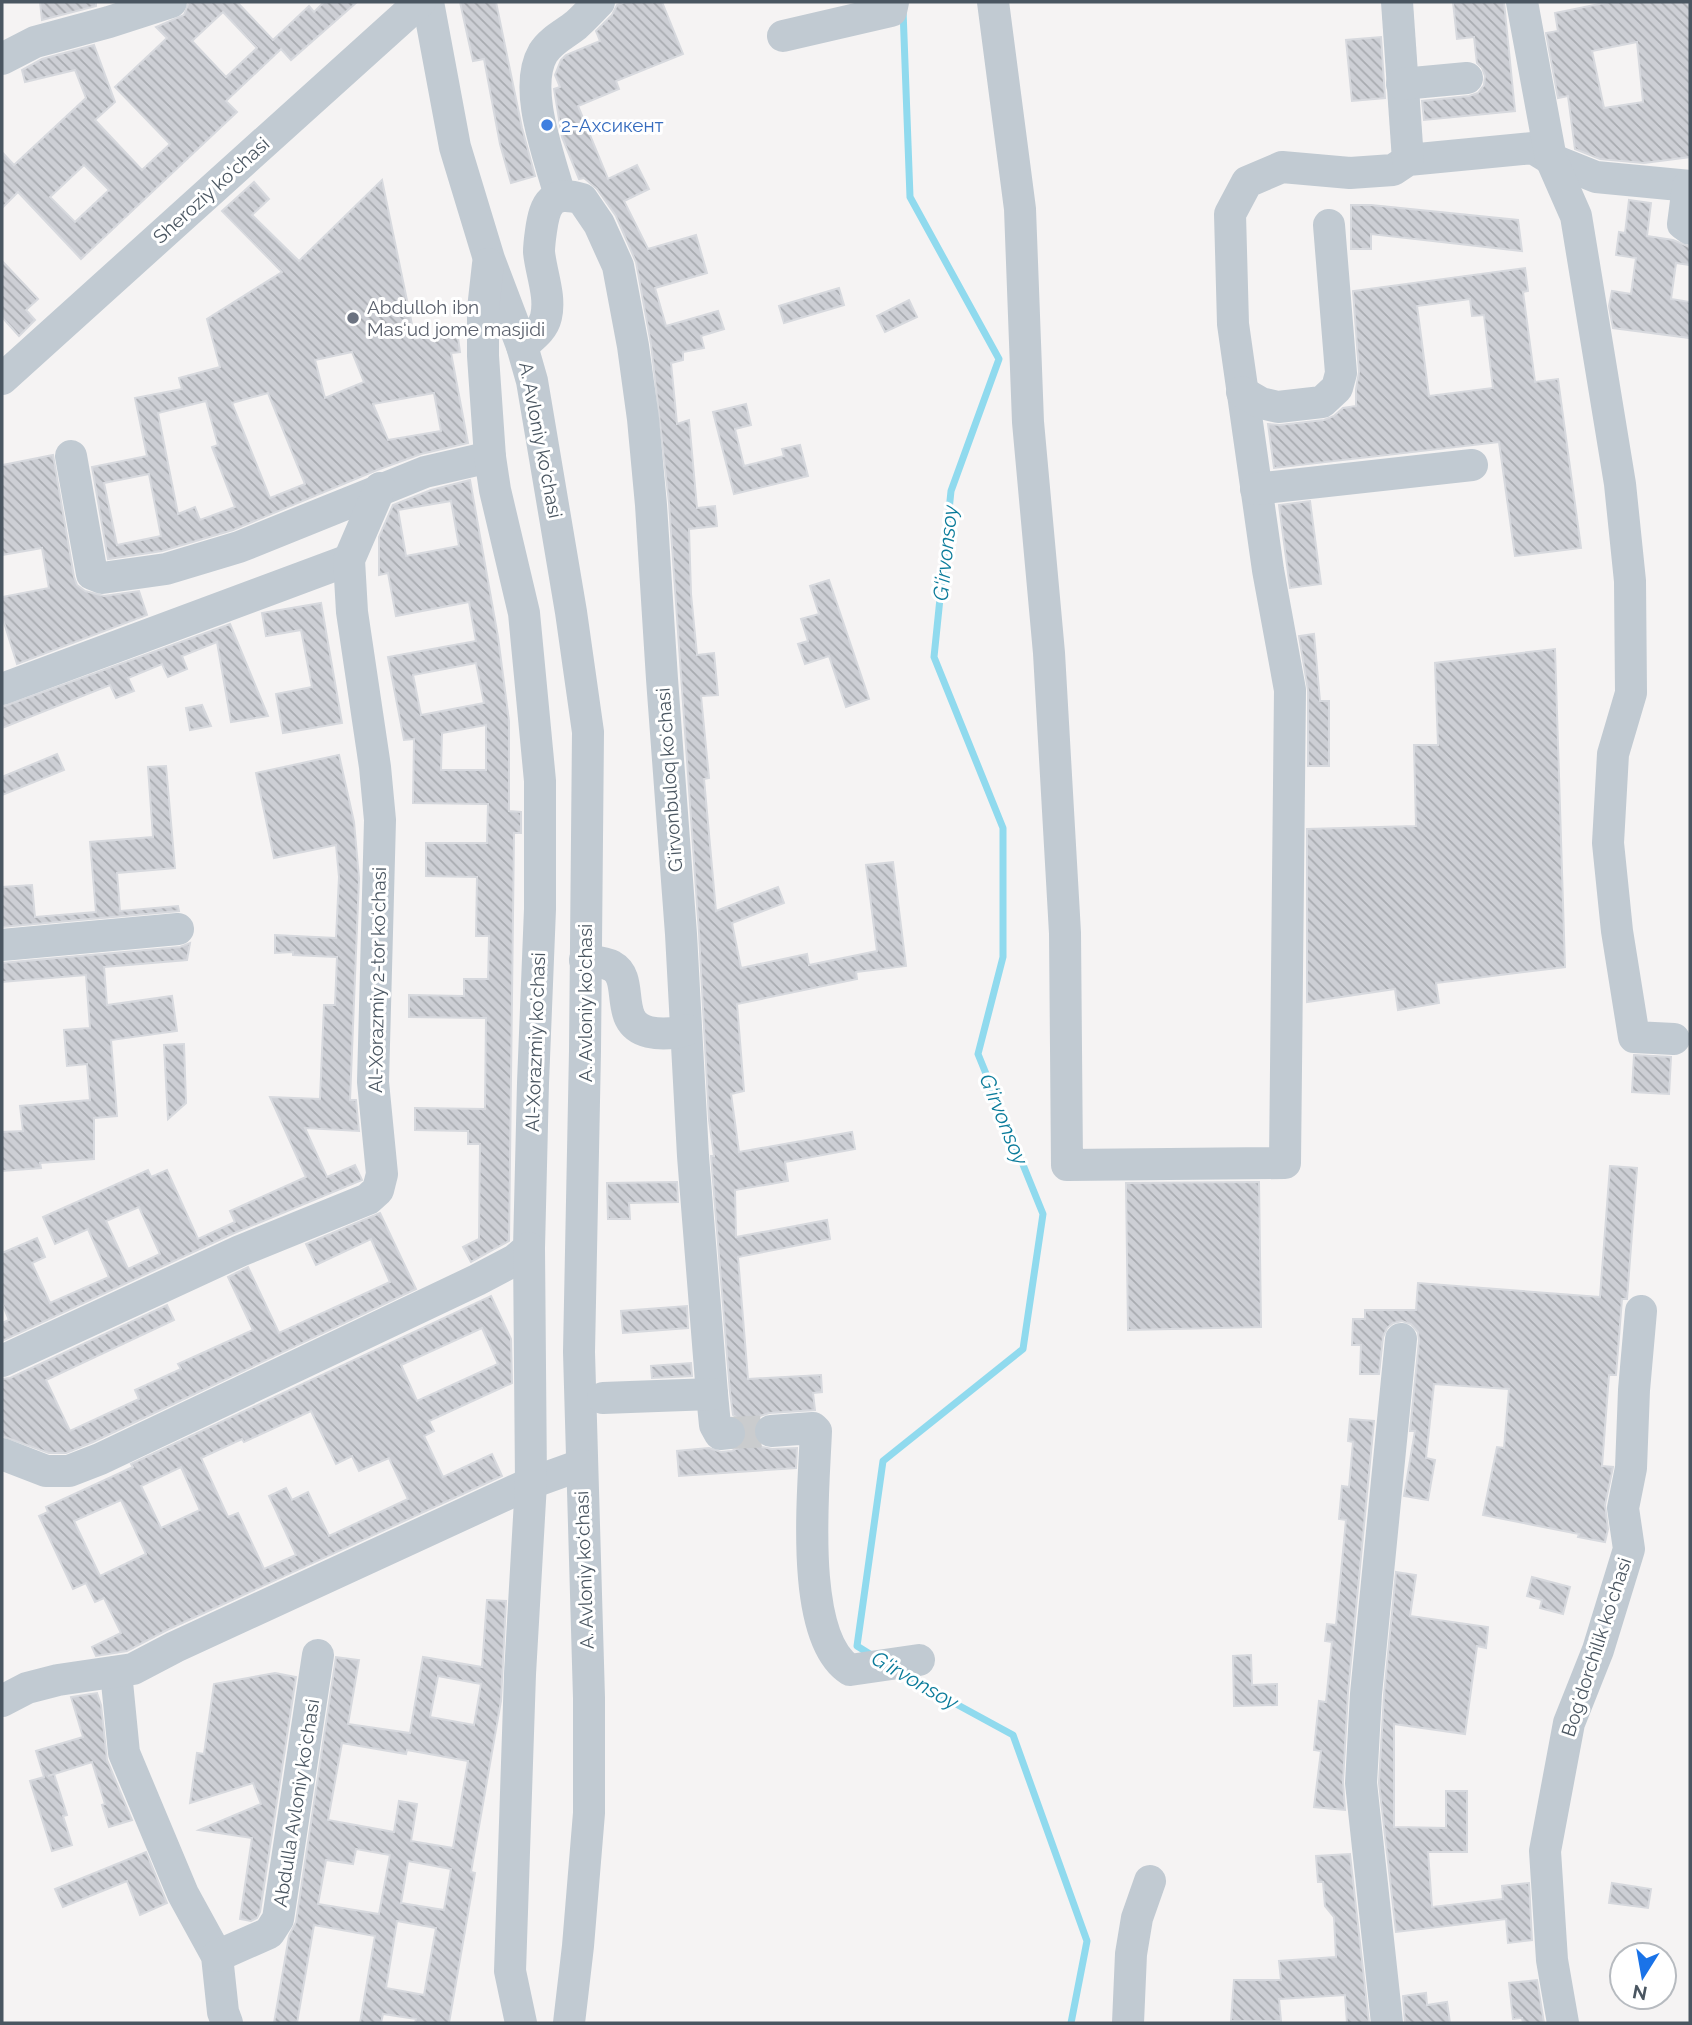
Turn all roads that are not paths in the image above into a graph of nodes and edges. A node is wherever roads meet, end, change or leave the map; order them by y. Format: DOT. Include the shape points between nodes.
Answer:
graph roads {
  1 [pos="171,2"];
  2 [pos="420,2"];
  3 [pos="428,2"];
  4 [pos="599,2"];
  5 [pos="893,2"];
  6 [pos="993,2"];
  7 [pos="1397,2"];
  8 [pos="1522,2"];
  9 [pos="783,36"];
  10 [pos="2,59"];
  11 [pos="1467,78"];
  12 [pos="1402,84"];
  13 [pos="1550,159"];
  14 [pos="1408,160"];
  15 [pos="1689,186"];
  16 [pos="560,196"];
  17 [pos="1329,225"];
  18 [pos="1690,229"];
  19 [pos="489,259"];
  20 [pos="522,345"];
  21 [pos="2,379"];
  22 [pos="1242,391"];
  23 [pos="71,456"];
  24 [pos="490,457"];
  25 [pos="1472,465"];
  26 [pos="380,488"];
  27 [pos="1256,489"];
  28 [pos="349,560"];
  29 [pos="2,689"];
  30 [pos="178,929"];
  31 [pos="2,945"];
  32 [pos="585,960"];
  33 [pos="686,1030"];
  34 [pos="1674,1039"];
  35 [pos="529,1248"];
  36 [pos="1641,1311"];
  37 [pos="1401,1339"];
  38 [pos="2,1361"];
  39 [pos="712,1394"];
  40 [pos="603,1398"];
  41 [pos="771,1431"];
  42 [pos="729,1433"];
  43 [pos="2,1454"];
  44 [pos="581,1465"];
  45 [pos="531,1483"];
  46 [pos="318,1655"];
  47 [pos="919,1660"];
  48 [pos="116,1672"];
  49 [pos="2,1701"];
  50 [pos="1150,1881"];
  51 [pos="217,1956"];
  52 [pos="228,2023"];
  53 [pos="521,2023"];
  54 [pos="569,2023"];
  55 [pos="1128,2023"];
  56 [pos="1387,2023"];
  57 [pos="1563,2023"];
  1 -- 10 [label="street" via="35,42"];
  2 -- 21 [label="street, Sheroziy ko'chasi"];
  3 -- 19 [label="street, A. Avloniy ko‘chasi" via="455,147"];
  4 -- 16 [label="street" via="552,42 536,72 536,97"];
  5 -- 9 [label="street" via="891,11"];
  6 -- 27 [label="street" via="1020,209 1028,422 1049,653 1065,933 1067,1165 1285,1163 1290,690"];
  7 -- 12 [label="street"];
  8 -- 13 [label="street"];
  11 -- 12 [label="street"];
  12 -- 14 [label="street"];
  13 -- 14 [label="street" via="1533,148"];
  13 -- 15 [label="street" via="1596,177"];
  13 -- 34 [label="street" via="1577,216 1620,484 1630,581 1631,693 1613,754 1609,792 1608,844 1617,931 1634,1037"];
  14 -- 22 [label="street" via="1394,170 1350,173 1282,167 1247,182 1230,214 1233,324"];
  15 -- 18 [label="street" via="1683,225"];
  16 -- 20 [label="street" via="545,210 539,251 547,316 543,327"];
  16 -- 33 [label="street, Gʻirvonbuloq koʻchasi" via="582,198 599,224 618,266 633,346 652,505"];
  17 -- 22 [label="street" via="1341,373 1337,387 1322,402 1278,407"];
  19 -- 20 [label="street, A. Avloniy ko‘chasi"];
  19 -- 24 [label="street, Al-Xorazmiy koʻchasi" via="482,356"];
  20 -- 32 [label="street, A. Avloniy ko‘chasi" via="554,504 588,732"];
  22 -- 27 [label="street"];
  23 -- 26 [label="street" via="92,574 97,578 166,569 239,547"];
  24 -- 26 [label="street"];
  24 -- 35 [label="street, Al-Xorazmiy koʻchasi" via="524,613 540,781"];
  25 -- 27 [label="street"];
  26 -- 28 [label="street, Al-Xorazmiy 2-tor koʻchasi"];
  28 -- 29 [label="street"];
  28 -- 38 [label="street, Al-Xorazmiy 2-tor koʻchasi" via="380,820 373,1082 382,1174 378,1190 368,1199 240,1251"];
  30 -- 31 [label="street"];
  32 -- 33 [label="street" via="612,966 619,974 626,1009 640,1030 666,1034"];
  32 -- 44 [label="street, A. Avloniy ko‘chasi"];
  33 -- 39 [label="street, Gʻirvonbuloq koʻchasi"];
  35 -- 43 [label="street" via="477,1280 100,1459 69,1471 46,1471"];
  35 -- 45 [label="street, Al-Xorazmiy koʻchasi"];
  36 -- 57 [label="street, Bogʻdorchilik koʻchasi" via="1631,1468 1623,1508 1629,1549 1598,1650 1569,1723 1545,1851 1552,1961"];
  37 -- 56 [label="street" via="1361,1783"];
  39 -- 40 [label="street"];
  39 -- 42 [label="street, Gʻirvonbuloq koʻchasi" via="715,1425 720,1434"];
  41 -- 47 [label="street" via="816,1431 813,1586 836,1657 850,1670"];
  44 -- 45 [label="street"];
  44 -- 54 [label="street, A. Avloniy ko‘chasi" via="589,1812"];
  45 -- 48 [label="street" via="132,1669"];
  45 -- 53 [label="street, Al-Xorazmiy koʻchasi" via="510,1971"];
  46 -- 51 [label="street, Abdulla Avloniy koʻchasi" via="278,1919 269,1933"];
  48 -- 49 [label="street" via="27,1688"];
  48 -- 51 [label="street" via="124,1753 183,1894"];
  50 -- 55 [label="street" via="1131,1954"];
  51 -- 52 [label="street"];
}
